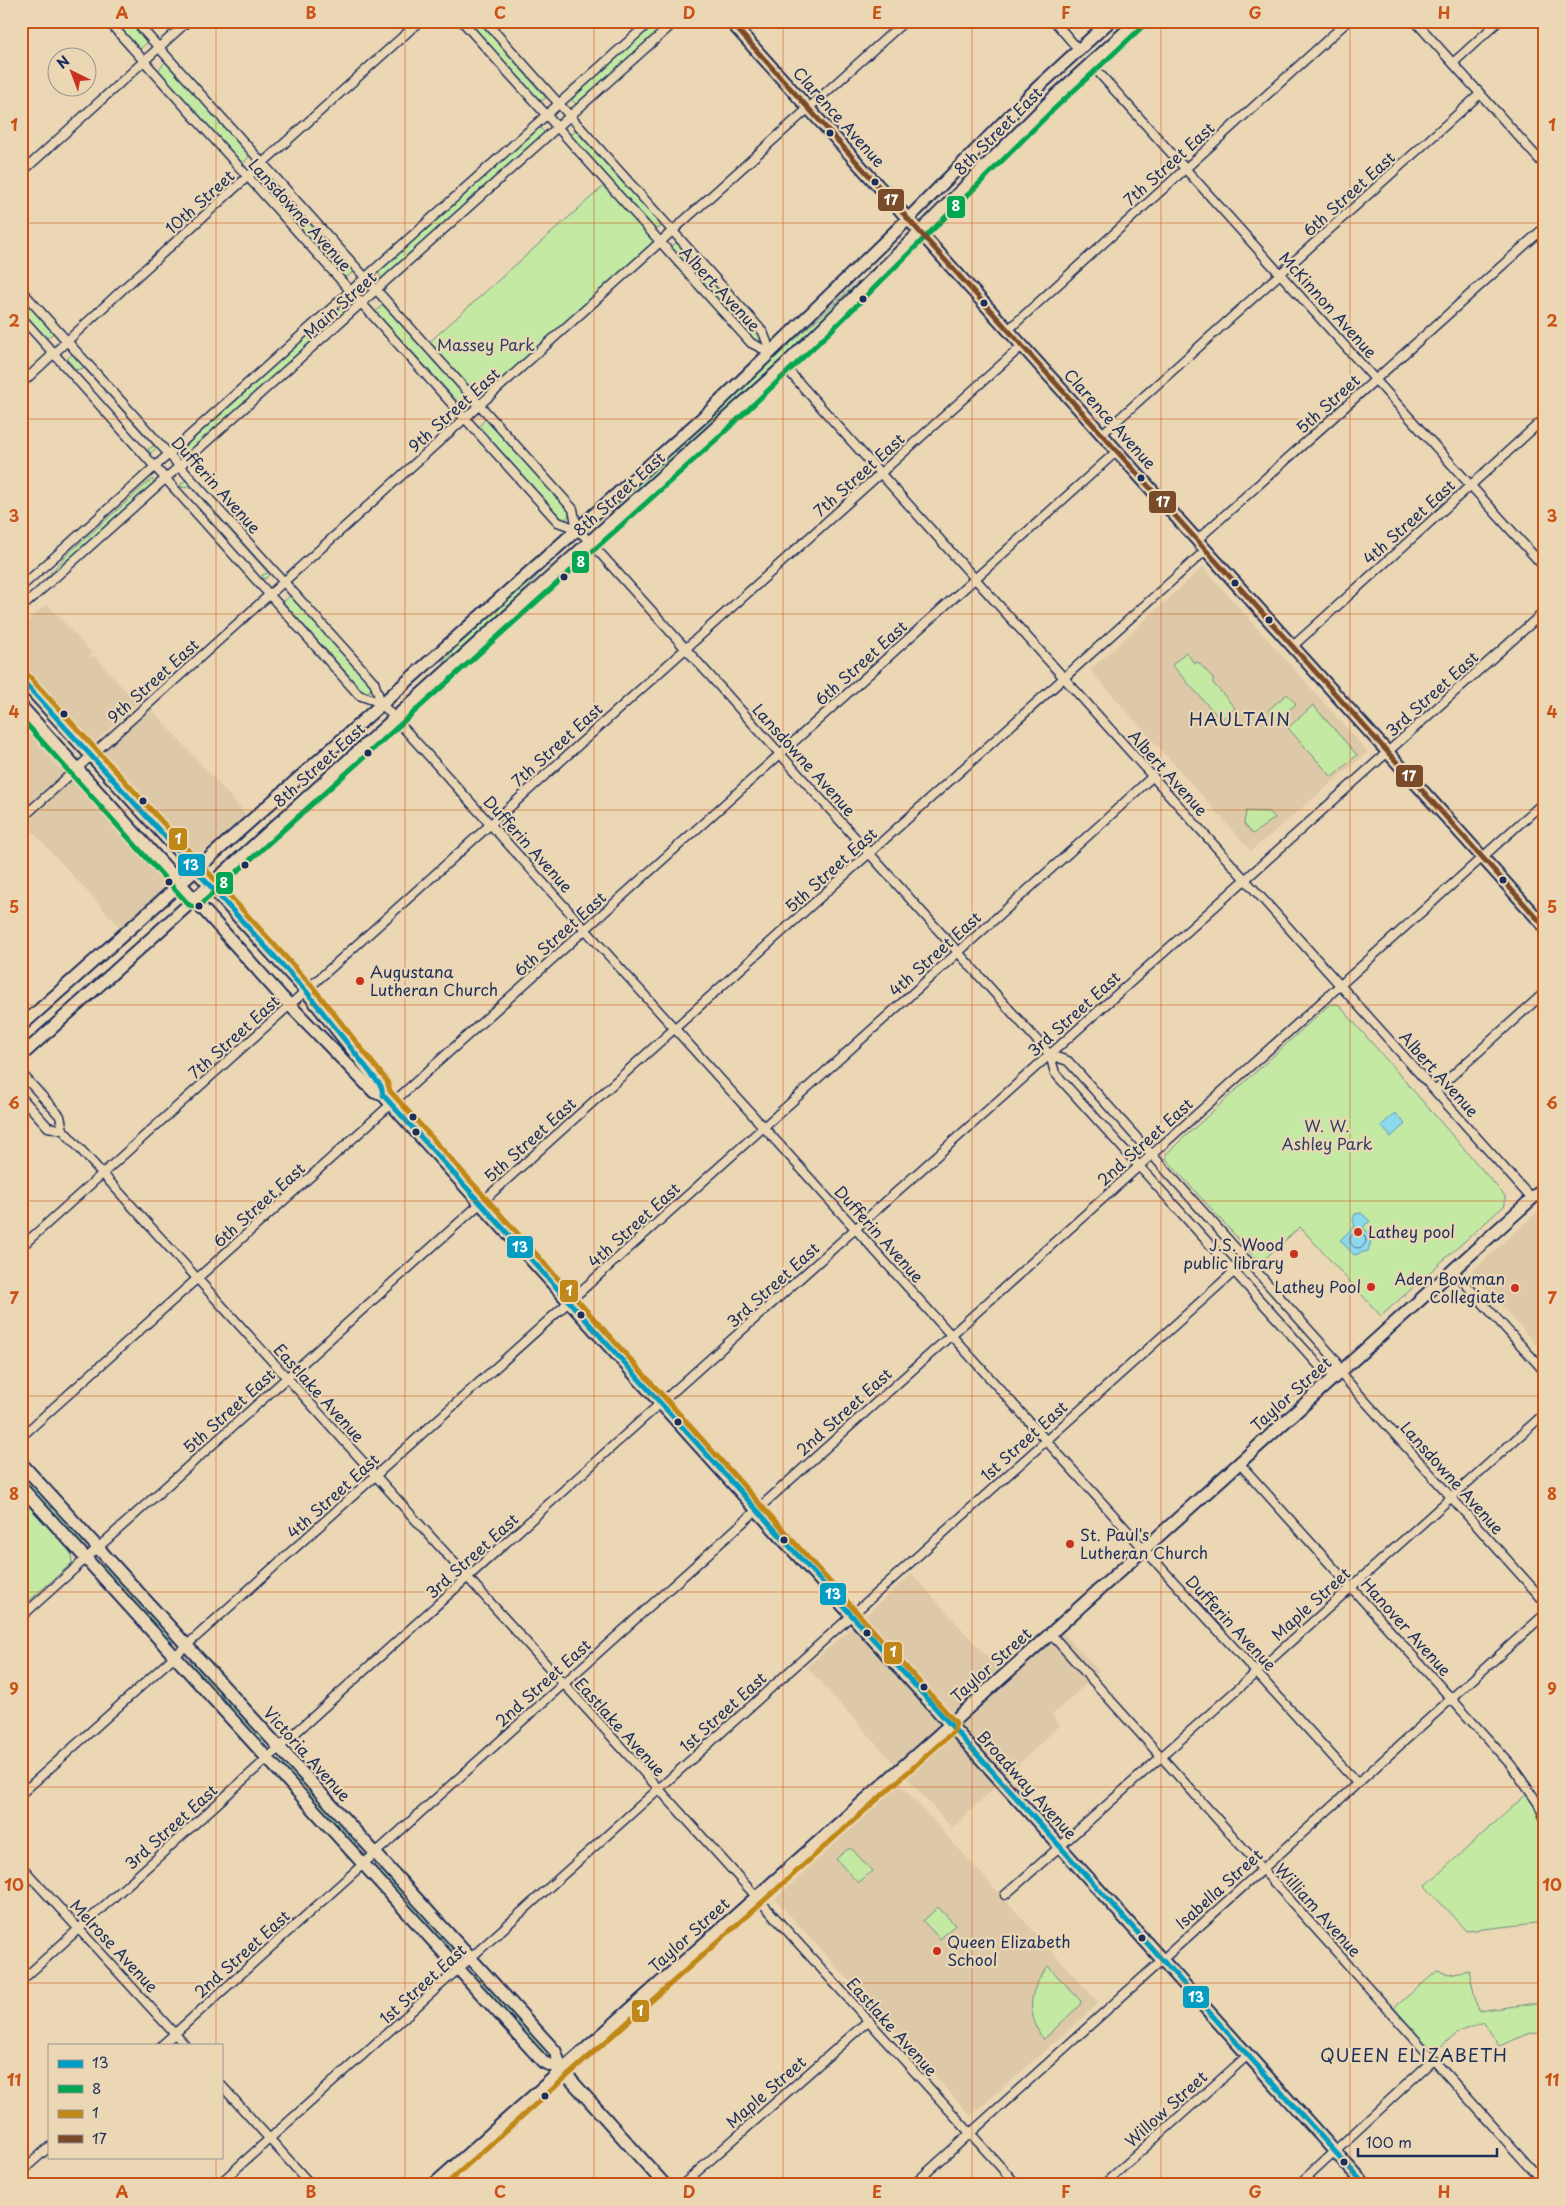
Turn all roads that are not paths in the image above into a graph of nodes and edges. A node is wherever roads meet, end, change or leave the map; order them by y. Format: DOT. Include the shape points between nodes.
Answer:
graph roads {
  1 [pos="108,21"];
  2 [pos="135,21"];
  3 [pos="188,21"];
  4 [pos="420,21"];
  5 [pos="462,21"];
  6 [pos="485,21"];
  7 [pos="651,21"];
  8 [pos="676,21"];
  9 [pos="730,21"];
  10 [pos="906,21"];
  11 [pos="1054,21"];
  12 [pos="1110,21"];
  13 [pos="1136,21"];
  14 [pos="1348,21"];
  15 [pos="1415,21"];
  16 [pos="1499,21"];
  17 [pos="160,48"];
  18 [pos="1078,49"];
  19 [pos="144,62"];
  20 [pos="1090,63"];
  21 [pos="1453,63"];
  22 [pos="1480,94"];
  23 [pos="559,104"];
  24 [pos="809,108"];
  25 [pos="547,116"];
  26 [pos="570,116"];
  27 [pos="557,128"];
  28 [pos="262,164"];
  29 [pos="1545,166"];
  30 [pos="1185,168"];
  31 [pos="21,173"];
  32 [pos="248,177"];
  33 [pos="908,218"];
  34 [pos="1545,227"];
  35 [pos="673,230"];
  36 [pos="920,232"];
  37 [pos="659,243"];
  38 [pos="1281,274"];
  39 [pos="365,278"];
  40 [pos="21,290"];
  41 [pos="350,291"];
  42 [pos="376,291"];
  43 [pos="362,304"];
  44 [pos="21,317"];
  45 [pos="1008,329"];
  46 [pos="67,340"];
  47 [pos="1023,346"];
  48 [pos="771,353"];
  49 [pos="54,354"];
  50 [pos="784,366"];
  51 [pos="1376,379"];
  52 [pos="21,384"];
  53 [pos="480,406"];
  54 [pos="1545,418"];
  55 [pos="465,419"];
  56 [pos="1102,434"];
  57 [pos="1117,451"];
  58 [pos="169,454"];
  59 [pos="155,466"];
  60 [pos="180,466"];
  61 [pos="882,474"];
  62 [pos="166,479"];
  63 [pos="1470,485"];
  64 [pos="577,528"];
  65 [pos="1197,540"];
  66 [pos="590,542"];
  67 [pos="1206,550"];
  68 [pos="1545,568"];
  69 [pos="975,579"];
  70 [pos="284,582"];
  71 [pos="21,586"];
  72 [pos="269,595"];
  73 [pos="21,608"];
  74 [pos="1545,611"];
  75 [pos="1293,646"];
  76 [pos="685,649"];
  77 [pos="1065,678"];
  78 [pos="21,679"];
  79 [pos="381,703"];
  80 [pos="21,706"];
  81 [pos="395,718"];
  82 [pos="1388,751"];
  83 [pos="780,754"];
  84 [pos="91,756"];
  85 [pos="77,769"];
  86 [pos="1152,776"];
  87 [pos="1545,800"];
  88 [pos="21,819"];
  89 [pos="491,823"];
  90 [pos="870,854"];
  91 [pos="1482,857"];
  92 [pos="194,870"];
  93 [pos="1245,879"];
  94 [pos="180,882"];
  95 [pos="209,886"];
  96 [pos="195,900"];
  97 [pos="1545,927"];
  98 [pos="586,929"];
  99 [pos="959,952"];
  100 [pos="1340,984"];
  101 [pos="306,991"];
  102 [pos="1545,992"];
  103 [pos="289,1006"];
  104 [pos="21,1026"];
  105 [pos="675,1029"];
  106 [pos="1050,1054"];
  107 [pos="21,1056"];
  108 [pos="21,1073"];
  109 [pos="1436,1090"];
  110 [pos="384,1095"];
  111 [pos="21,1097"];
  112 [pos="392,1104"];
  113 [pos="764,1127"];
  114 [pos="63,1130"];
  115 [pos="1152,1155"];
  116 [pos="1139,1166"];
  117 [pos="103,1174"];
  118 [pos="1545,1187"];
  119 [pos="1532,1199"];
  120 [pos="480,1203"];
  121 [pos="856,1229"];
  122 [pos="21,1247"];
  123 [pos="1247,1260"];
  124 [pos="1453,1270"];
  125 [pos="1233,1272"];
  126 [pos="197,1279"];
  127 [pos="569,1302"];
  128 [pos="950,1334"];
  129 [pos="1545,1372"];
  130 [pos="1340,1373"];
  131 [pos="287,1377"];
  132 [pos="660,1404"];
  133 [pos="1545,1414"];
  134 [pos="21,1437"];
  135 [pos="1046,1440"];
  136 [pos="21,1463"];
  137 [pos="1239,1463"];
  138 [pos="375,1477"];
  139 [pos="21,1487"];
  140 [pos="1451,1497"];
  141 [pos="756,1511"];
  142 [pos="98,1547"];
  143 [pos="1144,1549"];
  144 [pos="86,1558"];
  145 [pos="468,1579"];
  146 [pos="1351,1586"];
  147 [pos="1545,1602"];
  148 [pos="1545,1614"];
  149 [pos="851,1616"];
  150 [pos="21,1617"];
  151 [pos="1050,1633"];
  152 [pos="187,1646"];
  153 [pos="176,1657"];
  154 [pos="1257,1672"];
  155 [pos="563,1684"];
  156 [pos="1451,1699"];
  157 [pos="949,1725"];
  158 [pos="279,1747"];
  159 [pos="1160,1756"];
  160 [pos="267,1758"];
  161 [pos="1357,1783"];
  162 [pos="658,1790"];
  163 [pos="21,1794"];
  164 [pos="1545,1819"];
  165 [pos="1060,1846"];
  166 [pos="376,1854"];
  167 [pos="362,1864"];
  168 [pos="21,1866"];
  169 [pos="1262,1869"];
  170 [pos="1005,1895"];
  171 [pos="756,1898"];
  172 [pos="79,1929"];
  173 [pos="471,1959"];
  174 [pos="1162,1960"];
  175 [pos="459,1970"];
  176 [pos="21,1981"];
  177 [pos="869,2020"];
  178 [pos="175,2033"];
  179 [pos="163,2044"];
  180 [pos="184,2044"];
  181 [pos="1248,2055"];
  182 [pos="1433,2060"];
  183 [pos="562,2070"];
  184 [pos="222,2087"];
  185 [pos="970,2132"];
  186 [pos="270,2138"];
  187 [pos="48,2148"];
  188 [pos="1334,2151"];
  189 [pos="21,2172"];
  190 [pos="1545,2184"];
  191 [pos="218,2185"];
  192 [pos="311,2185"];
  193 [pos="433,2185"];
  194 [pos="665,2185"];
  195 [pos="682,2185"];
  196 [pos="913,2185"];
  197 [pos="1017,2185"];
  198 [pos="1103,2185"];
  199 [pos="1298,2185"];
  200 [pos="1366,2185"];
  1 -- 19 [label="street, Lansdowne Avenue"];
  2 -- 17 [label="street, Lansdowne Avenue"];
  3 -- 17 [label="street"];
  4 -- 28 [label="street, 10th Street"];
  5 -- 25 [label="street, Albert Avenue"];
  6 -- 23 [label="street, Albert Avenue"];
  7 -- 23 [label="street, Main Street"];
  8 -- 26 [label="street, Main Street"];
  9 -- 24 [label="main road, Clarence Avenue"];
  10 -- 24 [label="street, 9th Street East"];
  11 -- 18 [label="street"];
  12 -- 18 [label="main road, 8th Street East"];
  13 -- 20 [label="main road, 8th Street East"];
  14 -- 30 [label="street, 7th Street East"];
  15 -- 21 [label="street"];
  16 -- 21 [label="street"];
  17 -- 19 [label="street"];
  17 -- 28 [label="street, Lansdowne Avenue"];
  18 -- 33 [label="main road, 8th Street East"];
  19 -- 31 [label="street"];
  19 -- 32 [label="street, Lansdowne Avenue"];
  20 -- 30 [label="street, McKinnon Avenue"];
  20 -- 36 [label="main road, 8th Street East"];
  21 -- 22 [label="street"];
  22 -- 29 [label="street"];
  22 -- 38 [label="street, 6th Street East"];
  23 -- 25 [label="street, Main Street"];
  23 -- 26 [label="street, Albert Avenue"];
  24 -- 33 [label="main road, Clarence Avenue"];
  24 -- 35 [label="street, 9th Street East"];
  25 -- 27 [label="street, Albert Avenue"];
  25 -- 39 [label="street, Main Street"];
  26 -- 27 [label="street, Main Street"];
  26 -- 35 [label="street, Albert Avenue"];
  27 -- 37 [label="street, Albert Avenue"];
  27 -- 42 [label="street, Main Street"];
  28 -- 32 [label="street, 10th Street"];
  28 -- 39 [label="street, Lansdowne Avenue"];
  30 -- 38 [label="street, McKinnon Avenue"];
  30 -- 45 [label="street, 7th Street East"];
  32 -- 41 [label="street, Lansdowne Avenue"];
  32 -- 46 [label="street, 10th Street"];
  33 -- 36 [label="main road, Clarence Avenue"];
  33 -- 48 [label="main road, 8th Street East"];
  34 -- 51 [label="street, 5th Street"];
  35 -- 37 [label="street, 9th Street East"];
  35 -- 48 [label="street, Albert Avenue" via="763,332"];
  36 -- 45 [label="main road, Clarence Avenue"];
  36 -- 50 [label="main road, 8th Street East"];
  37 -- 48 [label="street, Albert Avenue" via="751,343"];
  37 -- 53 [label="street, 9th Street East"];
  38 -- 51 [label="street, McKinnon Avenue"];
  38 -- 56 [label="street, 6th Street East"];
  39 -- 41 [label="street, Main Street"];
  39 -- 42 [label="street, Lansdowne Avenue"];
  40 -- 46 [label="street, Dufferin Avenue"];
  41 -- 43 [label="street, Lansdowne Avenue"];
  41 -- 58 [label="street, Main Street"];
  42 -- 43 [label="street, Main Street"];
  42 -- 53 [label="street, Lansdowne Avenue"];
  43 -- 55 [label="street, Lansdowne Avenue"];
  43 -- 60 [label="street, Main Street"];
  44 -- 49 [label="street, Dufferin Avenue"];
  45 -- 47 [label="main road, Clarence Avenue"];
  46 -- 49 [label="street, 10th Street"];
  46 -- 58 [label="street, Dufferin Avenue"];
  47 -- 56 [label="main road, Clarence Avenue"];
  47 -- 61 [label="street, 7th Street East"];
  48 -- 64 [label="main road, 8th Street East" via="704,417"];
  49 -- 52 [label="street, 10th Street"];
  49 -- 59 [label="street, Dufferin Avenue"];
  50 -- 61 [label="street, Albert Avenue"];
  50 -- 66 [label="main road, 8th Street East"];
  51 -- 63 [label="street, McKinnon Avenue"];
  51 -- 65 [label="street, 5th Street"];
  53 -- 55 [label="street, 9th Street East"];
  53 -- 64 [label="street, Lansdowne Avenue" via="573,509"];
  54 -- 63 [label="street, 4th Street East"];
  55 -- 64 [label="street, Lansdowne Avenue" via="558,522"];
  55 -- 70 [label="street, 9th Street East"];
  56 -- 57 [label="main road, Clarence Avenue"];
  57 -- 65 [label="main road, Clarence Avenue"];
  57 -- 69 [label="street, 6th Street East"];
  58 -- 59 [label="street, Main Street"];
  58 -- 60 [label="street, Dufferin Avenue"];
  59 -- 62 [label="street, Dufferin Avenue"];
  59 -- 71 [label="street, Main Street"];
  60 -- 62 [label="street, Main Street"];
  60 -- 70 [label="street, Dufferin Avenue"];
  61 -- 69 [label="street, Albert Avenue"];
  61 -- 76 [label="street, 7th Street East"];
  62 -- 72 [label="street, Dufferin Avenue"];
  62 -- 73 [label="street, Main Street"];
  63 -- 68 [label="street, McKinnon Avenue"];
  63 -- 75 [label="street, 4th Street East"];
  64 -- 66 [label="street, Lansdowne Avenue"];
  64 -- 79 [label="main road, 8th Street East"];
  65 -- 67 [label="main road, Clarence Avenue"];
  66 -- 76 [label="street, Lansdowne Avenue"];
  66 -- 81 [label="main road, 8th Street East"];
  67 -- 75 [label="main road, Clarence Avenue"];
  67 -- 77 [label="street"];
  69 -- 77 [label="street, Albert Avenue"];
  69 -- 83 [label="street, 6th Street East"];
  70 -- 72 [label="street, 9th Street East"];
  70 -- 79 [label="street, Dufferin Avenue" via="374,682"];
  72 -- 79 [label="street, Dufferin Avenue" via="359,695"];
  72 -- 84 [label="street, 9th Street East"];
  74 -- 82 [label="street, 3rd Street East"];
  75 -- 82 [label="main road, Clarence Avenue"];
  76 -- 83 [label="street, Lansdowne Avenue"];
  76 -- 89 [label="street, 7th Street East"];
  77 -- 86 [label="street, Albert Avenue"];
  77 -- 90 [label="street, 5th Street East"];
  78 -- 84 [label="main road, Broadway Avenue"];
  79 -- 81 [label="street, Dufferin Avenue"];
  79 -- 92 [label="main road, 8th Street East"];
  80 -- 85 [label="main road, Broadway Avenue"];
  81 -- 89 [label="street, Dufferin Avenue"];
  81 -- 95 [label="main road, 8th Street East"];
  82 -- 91 [label="main road, Clarence Avenue"];
  82 -- 93 [label="street, 3rd Street East"];
  83 -- 90 [label="street, Lansdowne Avenue"];
  83 -- 98 [label="street, 6th Street East"];
  84 -- 85 [label="street, 9th Street East"];
  84 -- 92 [label="main road, Broadway Avenue"];
  85 -- 88 [label="street, 9th Street East"];
  85 -- 94 [label="main road, Broadway Avenue"];
  86 -- 93 [label="street, Albert Avenue"];
  86 -- 99 [label="street, 4th Street East"];
  87 -- 91 [label="street, 2nd Street East"];
  89 -- 98 [label="street, Dufferin Avenue"];
  89 -- 101 [label="street, 7th Street East"];
  90 -- 99 [label="street, Lansdowne Avenue"];
  90 -- 105 [label="street, 5th Street East"];
  91 -- 97 [label="main road, Clarence Avenue"];
  91 -- 100 [label="street, 2nd Street East"];
  92 -- 94 [label="main road, 8th Street East"];
  92 -- 95 [label="main road, Broadway Avenue"];
  93 -- 100 [label="street, Albert Avenue"];
  93 -- 106 [label="street, 3rd Street East"];
  94 -- 96 [label="main road, Broadway Avenue"];
  94 -- 104 [label="main road, 8th Street East"];
  95 -- 96 [label="main road, 8th Street East"];
  95 -- 101 [label="main road, Broadway Avenue"];
  96 -- 103 [label="main road, Broadway Avenue"];
  96 -- 107 [label="main road, 8th Street East"];
  98 -- 105 [label="street, Dufferin Avenue"];
  98 -- 112 [label="street, 6th Street East"];
  99 -- 106 [label="street, Lansdowne Avenue"];
  99 -- 113 [label="street, 4th Street East"];
  100 -- 109 [label="street, Albert Avenue"];
  100 -- 115 [label="street, 2nd Street East"];
  101 -- 103 [label="street, 7th Street East"];
  101 -- 110 [label="main road, Broadway Avenue" via="381,1086"];
  102 -- 109 [label="street"];
  103 -- 110 [label="main road, Broadway Avenue" via="374,1092"];
  103 -- 117 [label="street, 7th Street East"];
  105 -- 113 [label="street, Dufferin Avenue"];
  105 -- 120 [label="street, 5th Street East"];
  106 -- 115 [label="street, Lansdowne Avenue" via="1068,1061"];
  106 -- 116 [label="street, Lansdowne Avenue" via="1055,1072"];
  106 -- 121 [label="street, 3rd Street East"];
  108 -- 114 [label="street, Eastlake Avenue" via="60,1116"];
  109 -- 119 [label="street, Albert Avenue"];
  110 -- 112 [label="main road, Broadway Avenue"];
  111 -- 114 [label="street, Eastlake Avenue" via="48,1127"];
  112 -- 120 [label="main road, Broadway Avenue"];
  112 -- 126 [label="street, 6th Street East"];
  113 -- 121 [label="street, Dufferin Avenue"];
  113 -- 127 [label="street, 4th Street East"];
  114 -- 117 [label="street, Eastlake Avenue"];
  115 -- 116 [label="street, 2nd Street East"];
  115 -- 123 [label="street, Lansdowne Avenue"];
  116 -- 125 [label="street, Lansdowne Avenue"];
  116 -- 128 [label="street, 2nd Street East"];
  117 -- 122 [label="street, 7th Street East"];
  117 -- 126 [label="street, Eastlake Avenue"];
  118 -- 119 [label="main road, Taylor Street"];
  119 -- 124 [label="main road, Taylor Street"];
  120 -- 127 [label="main road, Broadway Avenue"];
  120 -- 131 [label="street, 5th Street East"];
  121 -- 128 [label="street, Dufferin Avenue"];
  121 -- 132 [label="street, 3rd Street East"];
  123 -- 125 [label="street, 1st Street East"];
  123 -- 130 [label="street, Lansdowne Avenue" via="1335,1359"];
  124 -- 129 [label="street"];
  124 -- 130 [label="main road, Taylor Street"];
  125 -- 130 [label="street, Lansdowne Avenue" via="1323,1370"];
  125 -- 135 [label="street, 1st Street East"];
  126 -- 131 [label="street, Eastlake Avenue"];
  126 -- 134 [label="street, 6th Street East"];
  127 -- 132 [label="main road, Broadway Avenue"];
  127 -- 138 [label="street, 4th Street East"];
  128 -- 135 [label="street, Dufferin Avenue"];
  128 -- 141 [label="street, 2nd Street East"];
  130 -- 137 [label="main road, Taylor Street"];
  130 -- 140 [label="street, Lansdowne Avenue"];
  131 -- 138 [label="street, Eastlake Avenue"];
  131 -- 142 [label="street, 5th Street East"];
  132 -- 141 [label="main road, Broadway Avenue"];
  132 -- 145 [label="street, 3rd Street East"];
  133 -- 140 [label="street, Maple Street"];
  135 -- 143 [label="street, Dufferin Avenue"];
  135 -- 149 [label="street, 1st Street East"];
  136 -- 142 [label="main road, Victoria Avenue"];
  137 -- 143 [label="main road, Taylor Street"];
  137 -- 146 [label="street, Hanover Avenue"];
  138 -- 145 [label="street, Eastlake Avenue"];
  138 -- 152 [label="street, 4th Street East"];
  139 -- 144 [label="main road, Victoria Avenue"];
  140 -- 146 [label="street, Maple Street"];
  140 -- 147 [label="street, Lansdowne Avenue"];
  141 -- 149 [label="main road, Broadway Avenue"];
  141 -- 155 [label="street, 2nd Street East"];
  142 -- 144 [label="street, 5th Street East"];
  142 -- 152 [label="main road, Victoria Avenue"];
  143 -- 151 [label="main road, Taylor Street"];
  143 -- 154 [label="street, Dufferin Avenue"];
  144 -- 150 [label="street, 5th Street East"];
  144 -- 153 [label="main road, Victoria Avenue"];
  145 -- 155 [label="street, Eastlake Avenue"];
  145 -- 158 [label="street, 3rd Street East"];
  146 -- 154 [label="street, Maple Street"];
  146 -- 156 [label="street, Hanover Avenue"];
  148 -- 156 [label="street, Isabella Street"];
  149 -- 157 [label="main road, Broadway Avenue"];
  149 -- 162 [label="street, 1st Street East"];
  151 -- 157 [label="main road, Taylor Street"];
  151 -- 159 [label="street, William Avenue"];
  152 -- 153 [label="street, 4th Street East"];
  152 -- 158 [label="main road, Victoria Avenue"];
  153 -- 160 [label="main road, Victoria Avenue"];
  153 -- 163 [label="street, 4th Street East"];
  154 -- 159 [label="street, Maple Street"];
  154 -- 161 [label="street, Dufferin Avenue"];
  155 -- 162 [label="street, Eastlake Avenue"];
  155 -- 166 [label="street, 2nd Street East"];
  156 -- 161 [label="street, Isabella Street"];
  156 -- 164 [label="street, Hanover Avenue" via="1511,1765 1538,1803"];
  157 -- 165 [label="main road, Broadway Avenue"];
  157 -- 171 [label="main road, Taylor Street"];
  158 -- 160 [label="street, 3rd Street East"];
  158 -- 166 [label="main road, Victoria Avenue"];
  159 -- 165 [label="street, Maple Street"];
  159 -- 169 [label="street, William Avenue"];
  160 -- 167 [label="main road, Victoria Avenue"];
  160 -- 172 [label="street, 3rd Street East"];
  161 -- 169 [label="street, Isabella Street"];
  162 -- 171 [label="street, Eastlake Avenue"];
  162 -- 173 [label="street, 1st Street East"];
  165 -- 170 [label="street, Maple Street"];
  165 -- 174 [label="main road, Broadway Avenue"];
  166 -- 167 [label="street, 2nd Street East"];
  166 -- 173 [label="main road, Victoria Avenue"];
  167 -- 175 [label="main road, Victoria Avenue"];
  167 -- 178 [label="street, 2nd Street East"];
  168 -- 172 [label="street, Melrose Avenue"];
  169 -- 174 [label="street, Isabella Street"];
  169 -- 182 [label="street, William Avenue"];
  171 -- 177 [label="street, Eastlake Avenue"];
  171 -- 183 [label="main road, Taylor Street"];
  172 -- 176 [label="street, 3rd Street East"];
  172 -- 178 [label="street, Melrose Avenue"];
  173 -- 175 [label="street, 1st Street East"];
  173 -- 183 [label="main road, Victoria Avenue" via="554,2052"];
  174 -- 181 [label="main road, Broadway Avenue"];
  174 -- 185 [label="street, Isabella Street"];
  175 -- 183 [label="main road, Victoria Avenue" via="542,2062"];
  175 -- 186 [label="street, 1st Street East"];
  177 -- 185 [label="street, Eastlake Avenue"];
  177 -- 195 [label="street, Maple Street"];
  178 -- 179 [label="street, 2nd Street East"];
  178 -- 180 [label="street, Melrose Avenue"];
  181 -- 188 [label="main road, Broadway Avenue"];
  181 -- 198 [label="street, Willow Street"];
  182 -- 188 [label="street"];
  182 -- 190 [label="street, William Avenue"];
  183 -- 193 [label="main road, Taylor Street"];
  183 -- 194 [label="main road, Victoria Avenue"];
  184 -- 186 [label="street"];
  185 -- 196 [label="street, Isabella Street"];
  185 -- 197 [label="street, Eastlake Avenue"];
  186 -- 191 [label="street, 1st Street East"];
  186 -- 192 [label="street"];
  187 -- 189 [label="street"];
  188 -- 199 [label="street"];
  188 -- 200 [label="main road, Broadway Avenue"];
}
